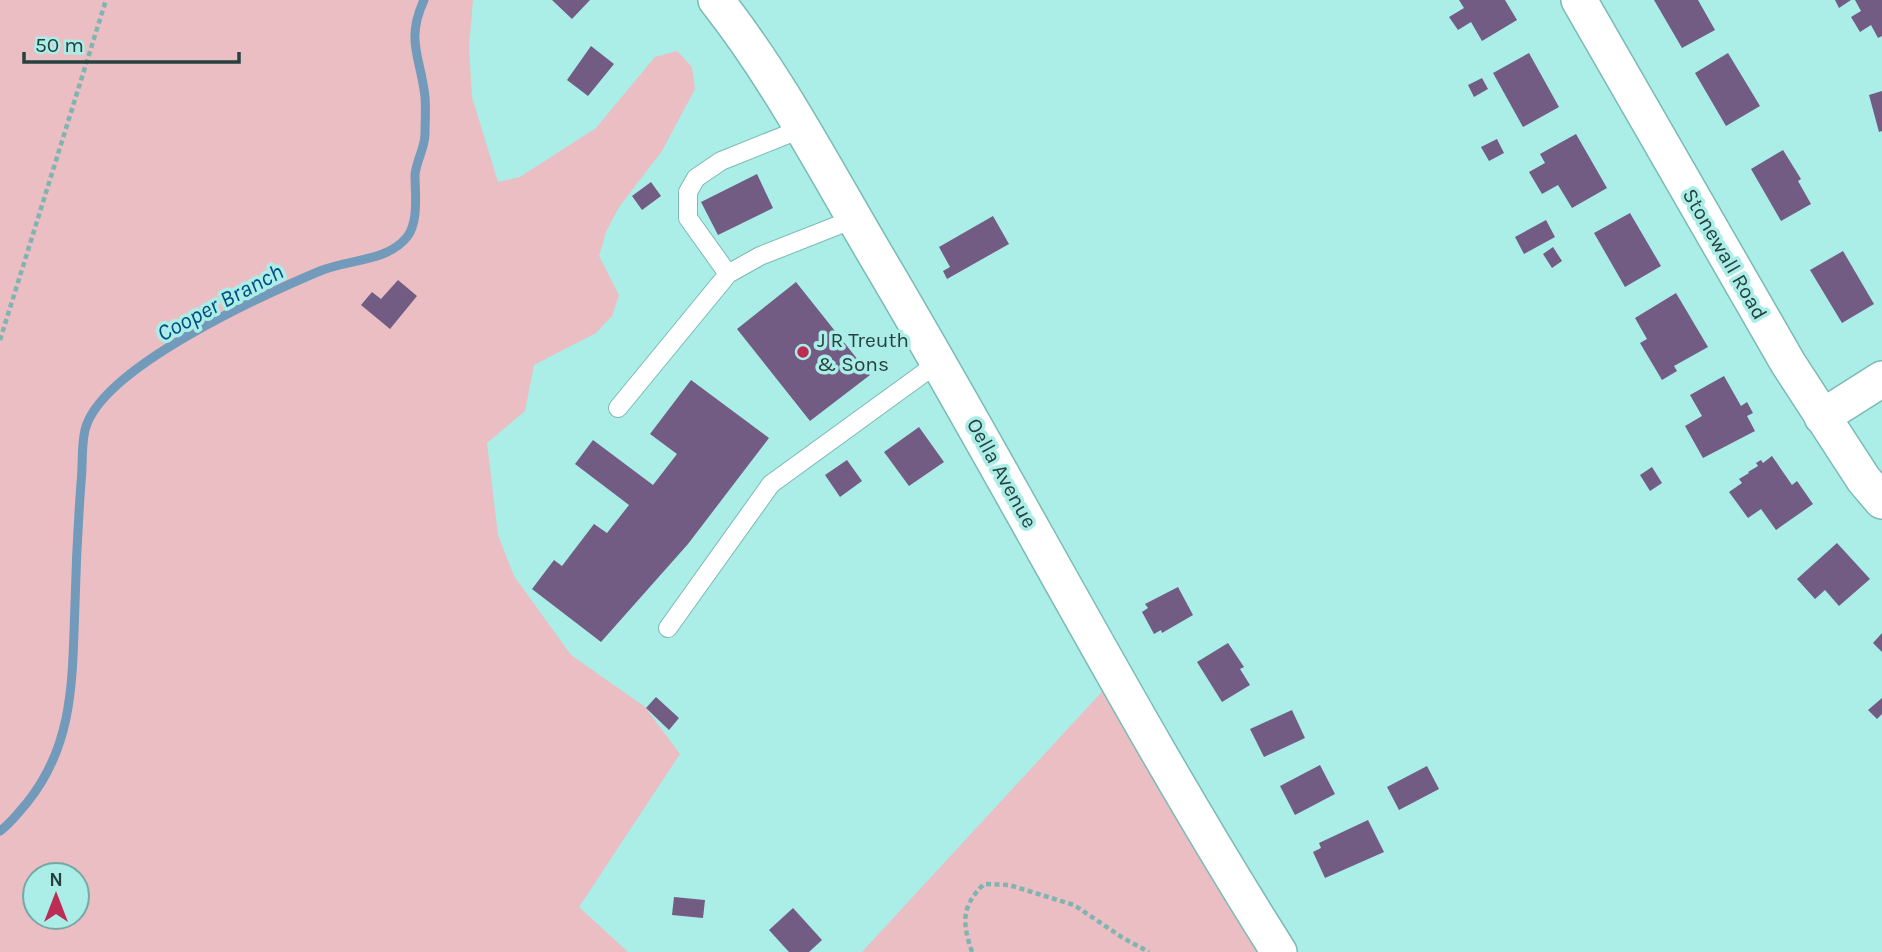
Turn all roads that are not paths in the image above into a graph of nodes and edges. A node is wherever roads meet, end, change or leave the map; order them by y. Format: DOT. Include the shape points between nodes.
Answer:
graph roads {
  1 [pos="716,0"];
  2 [pos="1579,0"];
  3 [pos="801,129"];
  4 [pos="854,219"];
  5 [pos="728,274"];
  6 [pos="939,362"];
  7 [pos="1882,379"];
  8 [pos="618,408"];
  9 [pos="1822,417"];
  10 [pos="1882,501"];
  11 [pos="668,628"];
  12 [pos="1279,952"];
  1 -- 3 [label="street, Oella Avenue"];
  2 -- 9 [label="street, Stonewall Road"];
  3 -- 4 [label="street, Oella Avenue"];
  3 -- 5 [label="lane" via="721,161 696,178 688,192 688,218"];
  4 -- 5 [label="lane" via="760,256"];
  4 -- 6 [label="street, Oella Avenue"];
  5 -- 8 [label="lane"];
  6 -- 11 [label="lane" via="771,484"];
  6 -- 12 [label="street, Oella Avenue" via="1222,863"];
  7 -- 9 [label="street"];
  9 -- 10 [label="street, Stonewall Road"];
}
